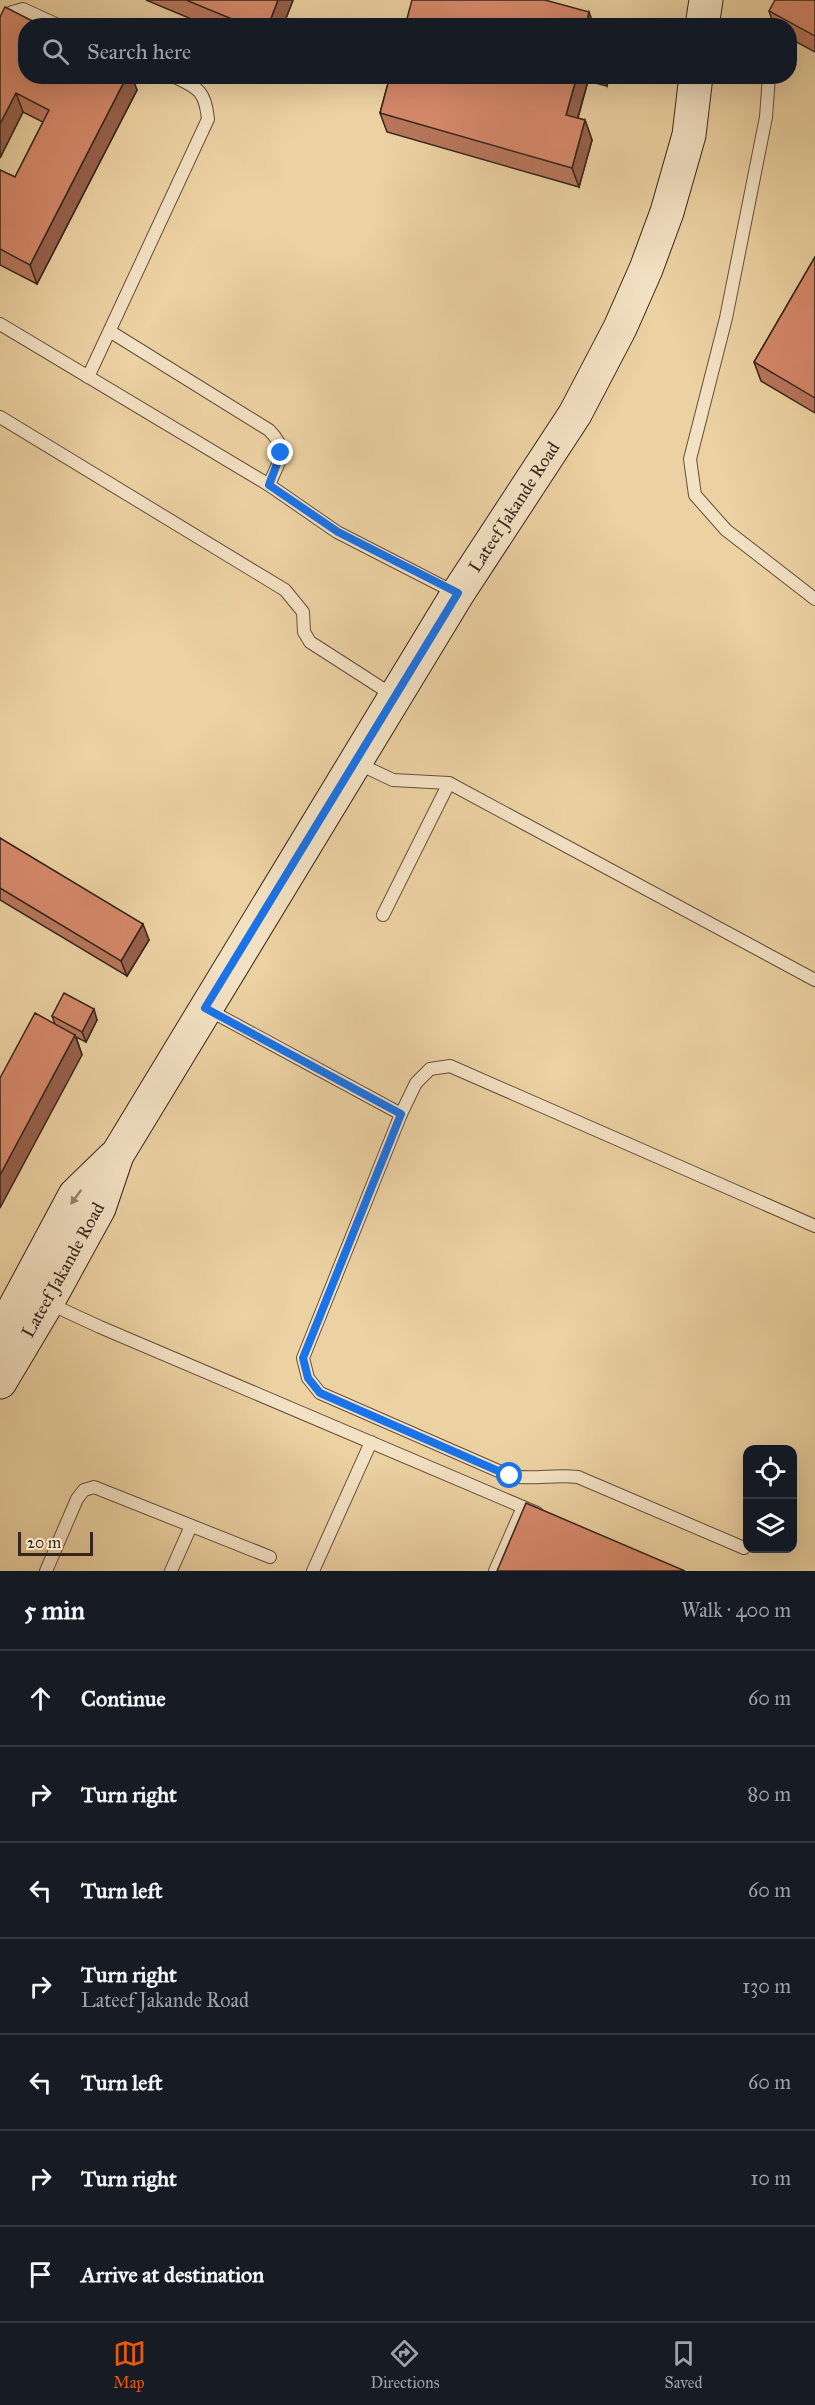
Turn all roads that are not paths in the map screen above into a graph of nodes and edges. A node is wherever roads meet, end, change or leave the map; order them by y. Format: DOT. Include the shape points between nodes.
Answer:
graph roads {
  1 [pos="706,0"];
  2 [pos="43,18"];
  3 [pos="703,18"];
  4 [pos="0,37"];
  5 [pos="190,84"];
  6 [pos="695,84"];
  7 [pos="768,84"];
  8 [pos="0,324"];
  9 [pos="111,332"];
  10 [pos="88,376"];
  11 [pos="0,417"];
  12 [pos="269,485"];
  13 [pos="458,593"];
  14 [pos="815,599"];
  15 [pos="395,696"];
  16 [pos="354,761"];
  17 [pos="449,783"];
  18 [pos="383,915"];
  19 [pos="815,980"];
  20 [pos="205,1008"];
  21 [pos="401,1114"];
  22 [pos="117,1155"];
  23 [pos="815,1226"];
  24 [pos="47,1303"];
  25 [pos="5,1316"];
  26 [pos="0,1382"];
  27 [pos="371,1442"];
  28 [pos="523,1507"];
  29 [pos="544,1516"];
  30 [pos="191,1526"];
  31 [pos="743,1548"];
  32 [pos="270,1557"];
  33 [pos="46,1571"];
  34 [pos="171,1571"];
  35 [pos="314,1571"];
  36 [pos="495,1571"];
  1 -- 3 [label="main road"];
  2 -- 4 [label="lane" via="23,9 12,12"];
  5 -- 9 [label="lane" via="198,88 208,118"];
  6 -- 13 [label="main road, Lateef Jakande Road" via="689,135 667,212 620,328 575,414"];
  7 -- 14 [label="lane" via="766,117 726,318 690,459 695,495 726,530"];
  8 -- 10 [label="lane"];
  9 -- 10 [label="lane"];
  9 -- 12 [label="lane" via="269,430 279,441 281,453"];
  10 -- 12 [label="lane"];
  11 -- 15 [label="lane" via="285,590 303,612 309,642"];
  12 -- 13 [label="lane" via="338,532"];
  13 -- 15 [label="main road, Lateef Jakande Road"];
  15 -- 16 [label="main road, Lateef Jakande Road"];
  16 -- 17 [label="lane" via="393,780"];
  16 -- 20 [label="main road, Lateef Jakande Road"];
  17 -- 18 [label="lane"];
  17 -- 19 [label="lane"];
  20 -- 21 [label="lane"];
  20 -- 22 [label="main road, Lateef Jakande Road"];
  21 -- 23 [label="lane" via="416,1083 430,1069 450,1066"];
  21 -- 31 [label="lane" via="303,1358 308,1378 320,1393 510,1476 578,1477"];
  22 -- 24 [label="main road, Lateef Jakande Road" via="99,1208"];
  22 -- 25 [label="main road, Lateef Jakande Road, one-way" via="75,1195"];
  24 -- 26 [label="main road, Lateef Jakande Road"];
  24 -- 27 [label="lane"];
  27 -- 28 [label="lane"];
  27 -- 35 [label="lane"];
  28 -- 29 [label="lane"];
  28 -- 36 [label="lane"];
  30 -- 32 [label="lane"];
  30 -- 33 [label="lane" via="94,1487 84,1490"];
  30 -- 34 [label="lane"];
}
